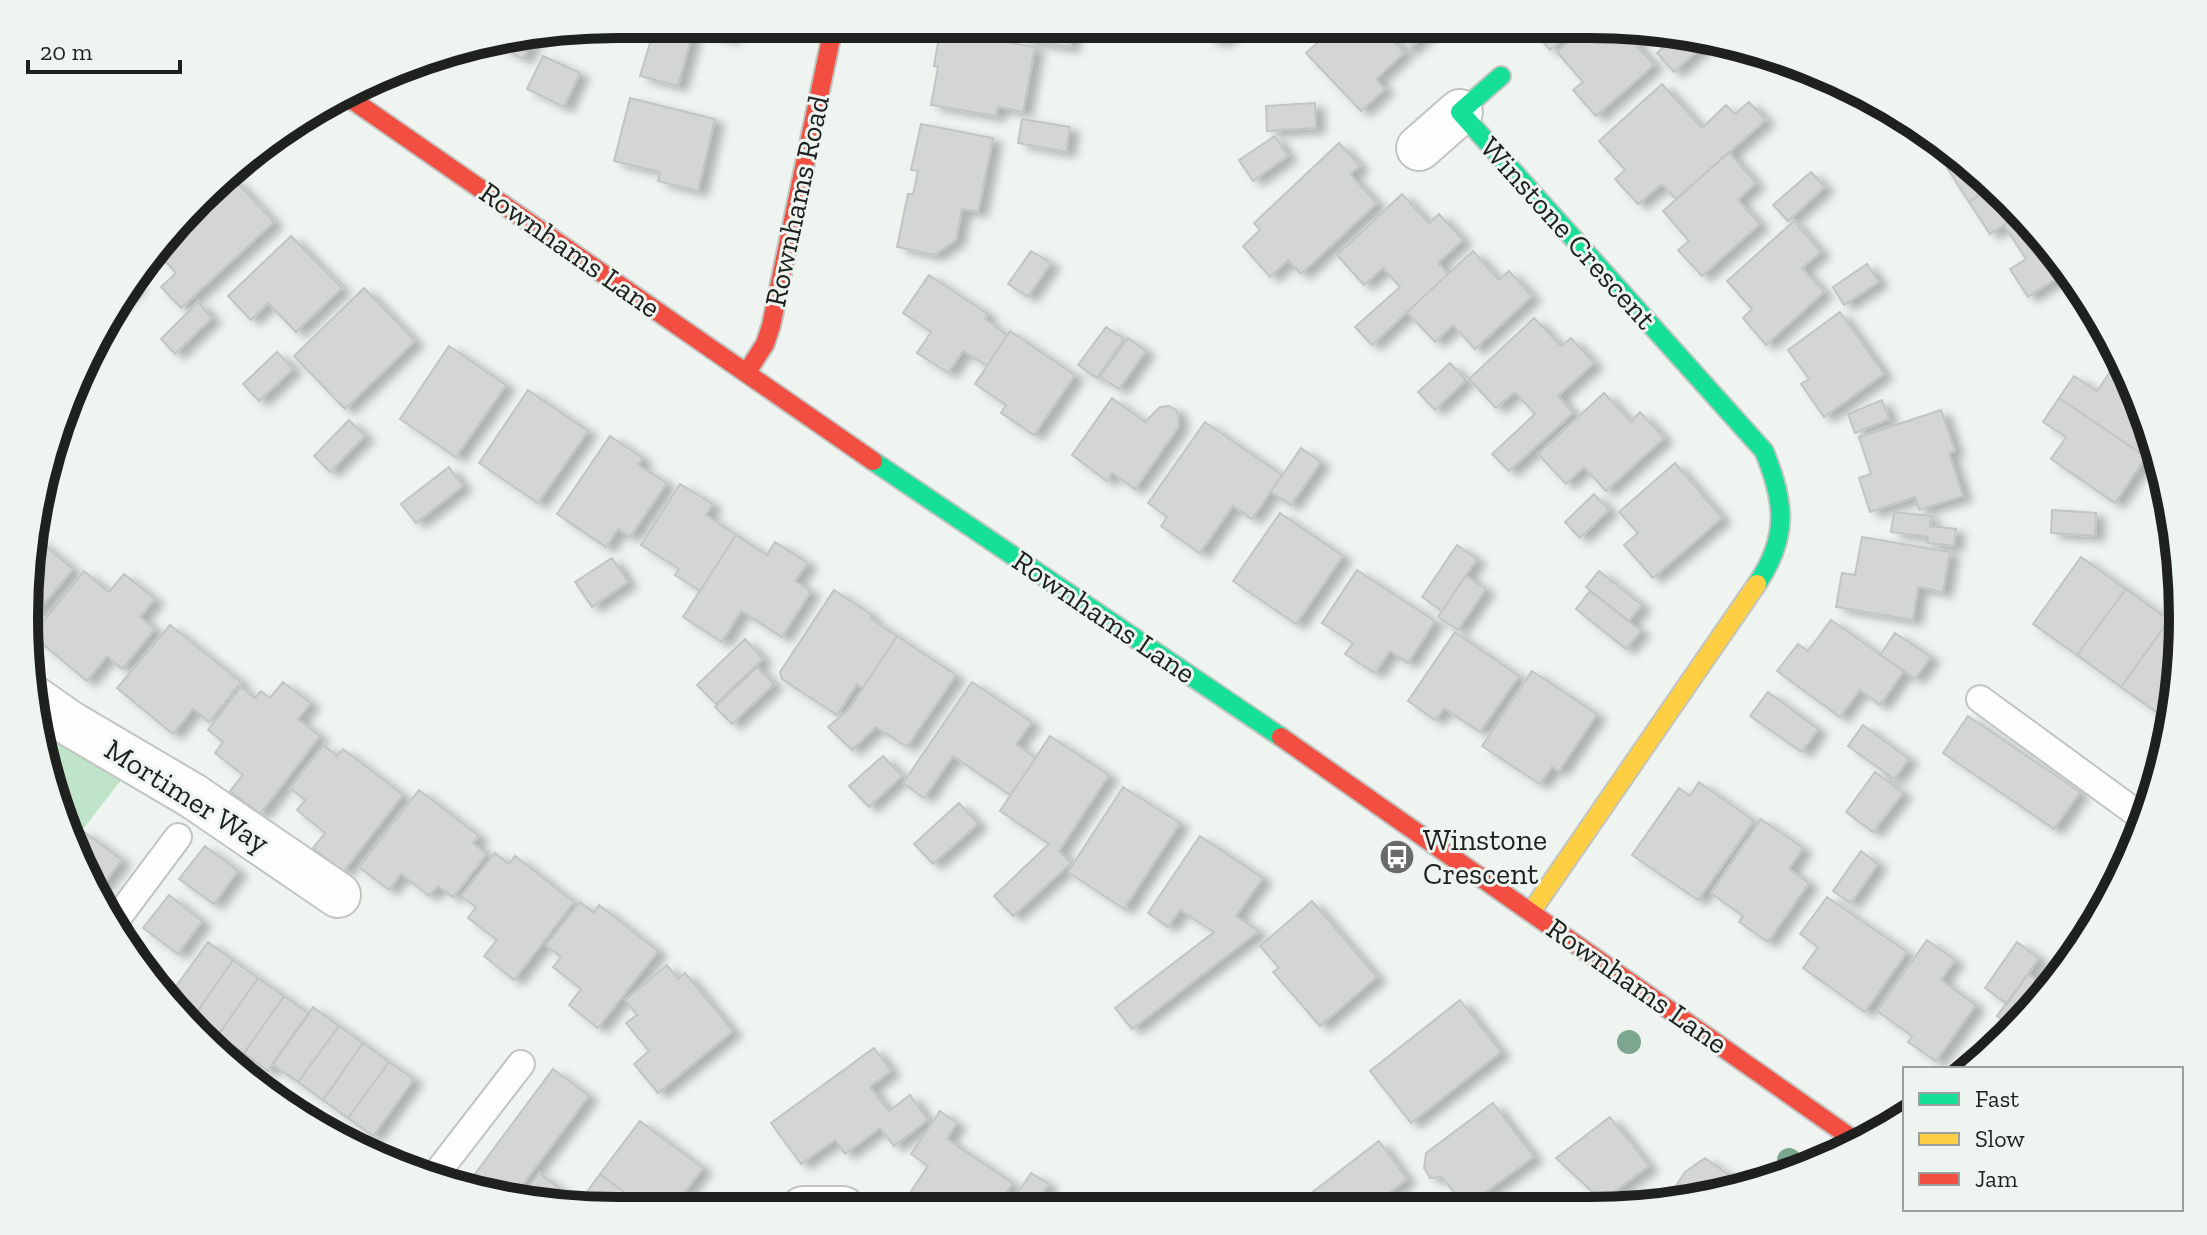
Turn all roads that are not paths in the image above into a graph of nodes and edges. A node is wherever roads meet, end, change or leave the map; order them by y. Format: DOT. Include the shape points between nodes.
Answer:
graph roads {
  1 [pos="831,38"];
  2 [pos="1501,76"];
  3 [pos="355,102"];
  4 [pos="1460,112"];
  5 [pos="1419,148"];
  6 [pos="747,372"];
  7 [pos="1980,699"];
  8 [pos="45,706"];
  9 [pos="2135,812"];
  10 [pos="178,837"];
  11 [pos="338,895"];
  12 [pos="1531,912"];
  13 [pos="120,914"];
  14 [pos="521,1064"];
  15 [pos="1848,1136"];
  16 [pos="440,1169"];
  1 -- 6 [label="street, Rownhams Road" via="771,326"];
  2 -- 4 [label="street, Winstone Crescent"];
  3 -- 6 [label="street, Rownhams Lane"];
  4 -- 5 [label="street, Winstone Crescent"];
  4 -- 12 [label="street, Winstone Crescent" via="1764,451 1781,489 1783,529 1764,573"];
  6 -- 12 [label="street, Rownhams Lane"];
  7 -- 9 [label="lane"];
  8 -- 11 [label="street, Mortimer Way" via="193,796"];
  10 -- 13 [label="lane"];
  12 -- 15 [label="street, Rownhams Lane"];
  14 -- 16 [label="lane"];
}
